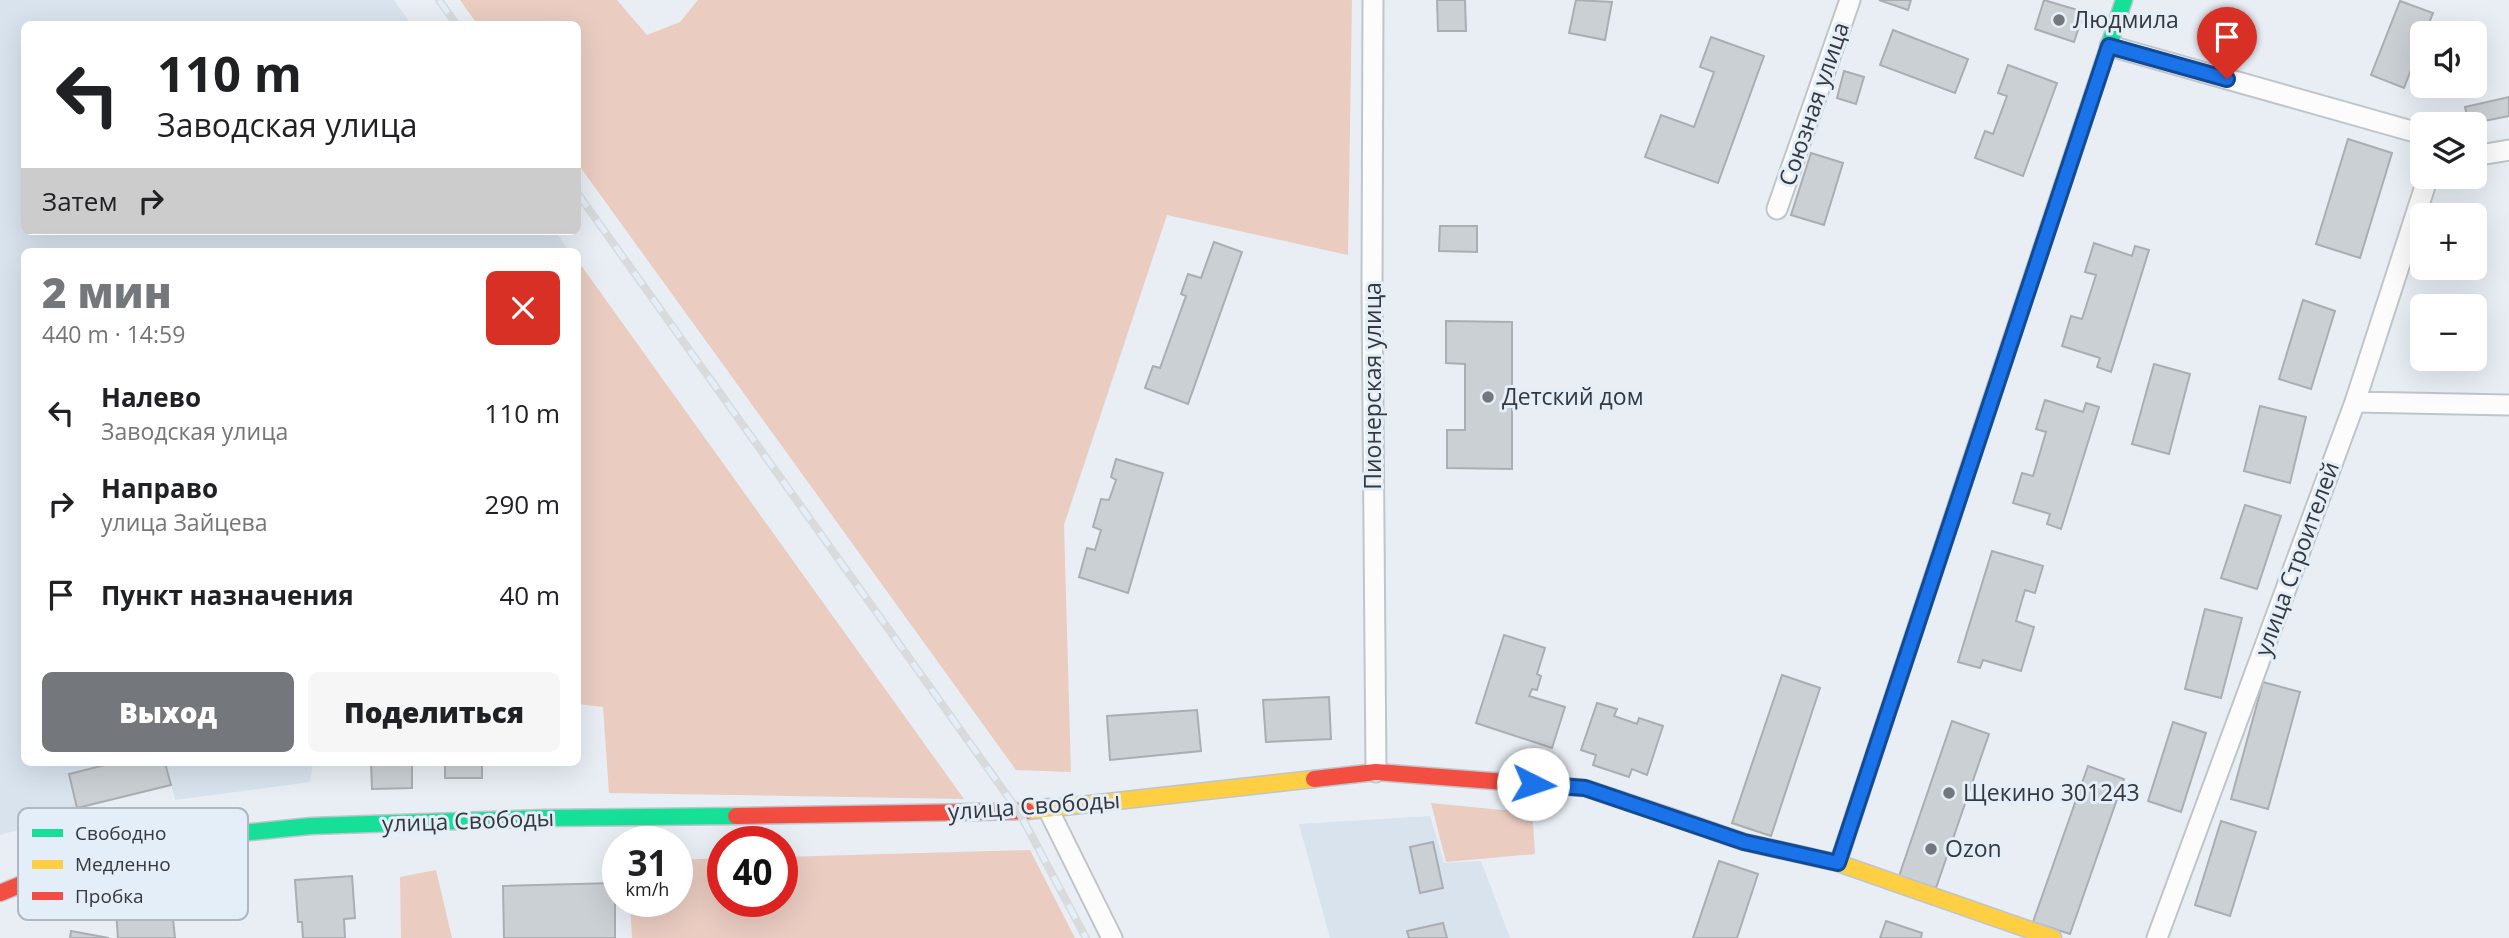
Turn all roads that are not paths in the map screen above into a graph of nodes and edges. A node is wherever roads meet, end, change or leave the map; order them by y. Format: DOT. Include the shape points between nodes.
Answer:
graph roads {
  1 [pos="1373,0"];
  2 [pos="1850,0"];
  3 [pos="2124,0"];
  4 [pos="2109,46"];
  5 [pos="2410,131"];
  6 [pos="2509,150"];
  7 [pos="2487,154"];
  8 [pos="2424,189"];
  9 [pos="1777,209"];
  10 [pos="2355,402"];
  11 [pos="2509,405"];
  12 [pos="1376,772"];
  13 [pos="1048,809"];
  14 [pos="248,832"];
  15 [pos="1838,863"];
  16 [pos="18,886"];
  17 [pos="0,893"];
  18 [pos="1112,938"];
  19 [pos="2053,938"];
  20 [pos="2157,938"];
  1 -- 12 [label="street, Пионерская улица"];
  2 -- 9 [label="street, Союзная улица"];
  3 -- 4 [label="street"];
  4 -- 5 [label="street"];
  4 -- 15 [label="street"];
  6 -- 7 [label="street"];
  8 -- 10 [label="street, улица Строителей"];
  10 -- 11 [label="street"];
  10 -- 20 [label="street, улица Строителей"];
  12 -- 13 [label="street, улица Свободы"];
  12 -- 15 [label="street, улица Свободы" via="1585,788 1744,842"];
  13 -- 14 [label="street, улица Свободы" via="545,818"];
  13 -- 18 [label="street"];
  15 -- 19 [label="street, улица Свободы"];
  16 -- 17 [label="street, улица Свободы"];
}
